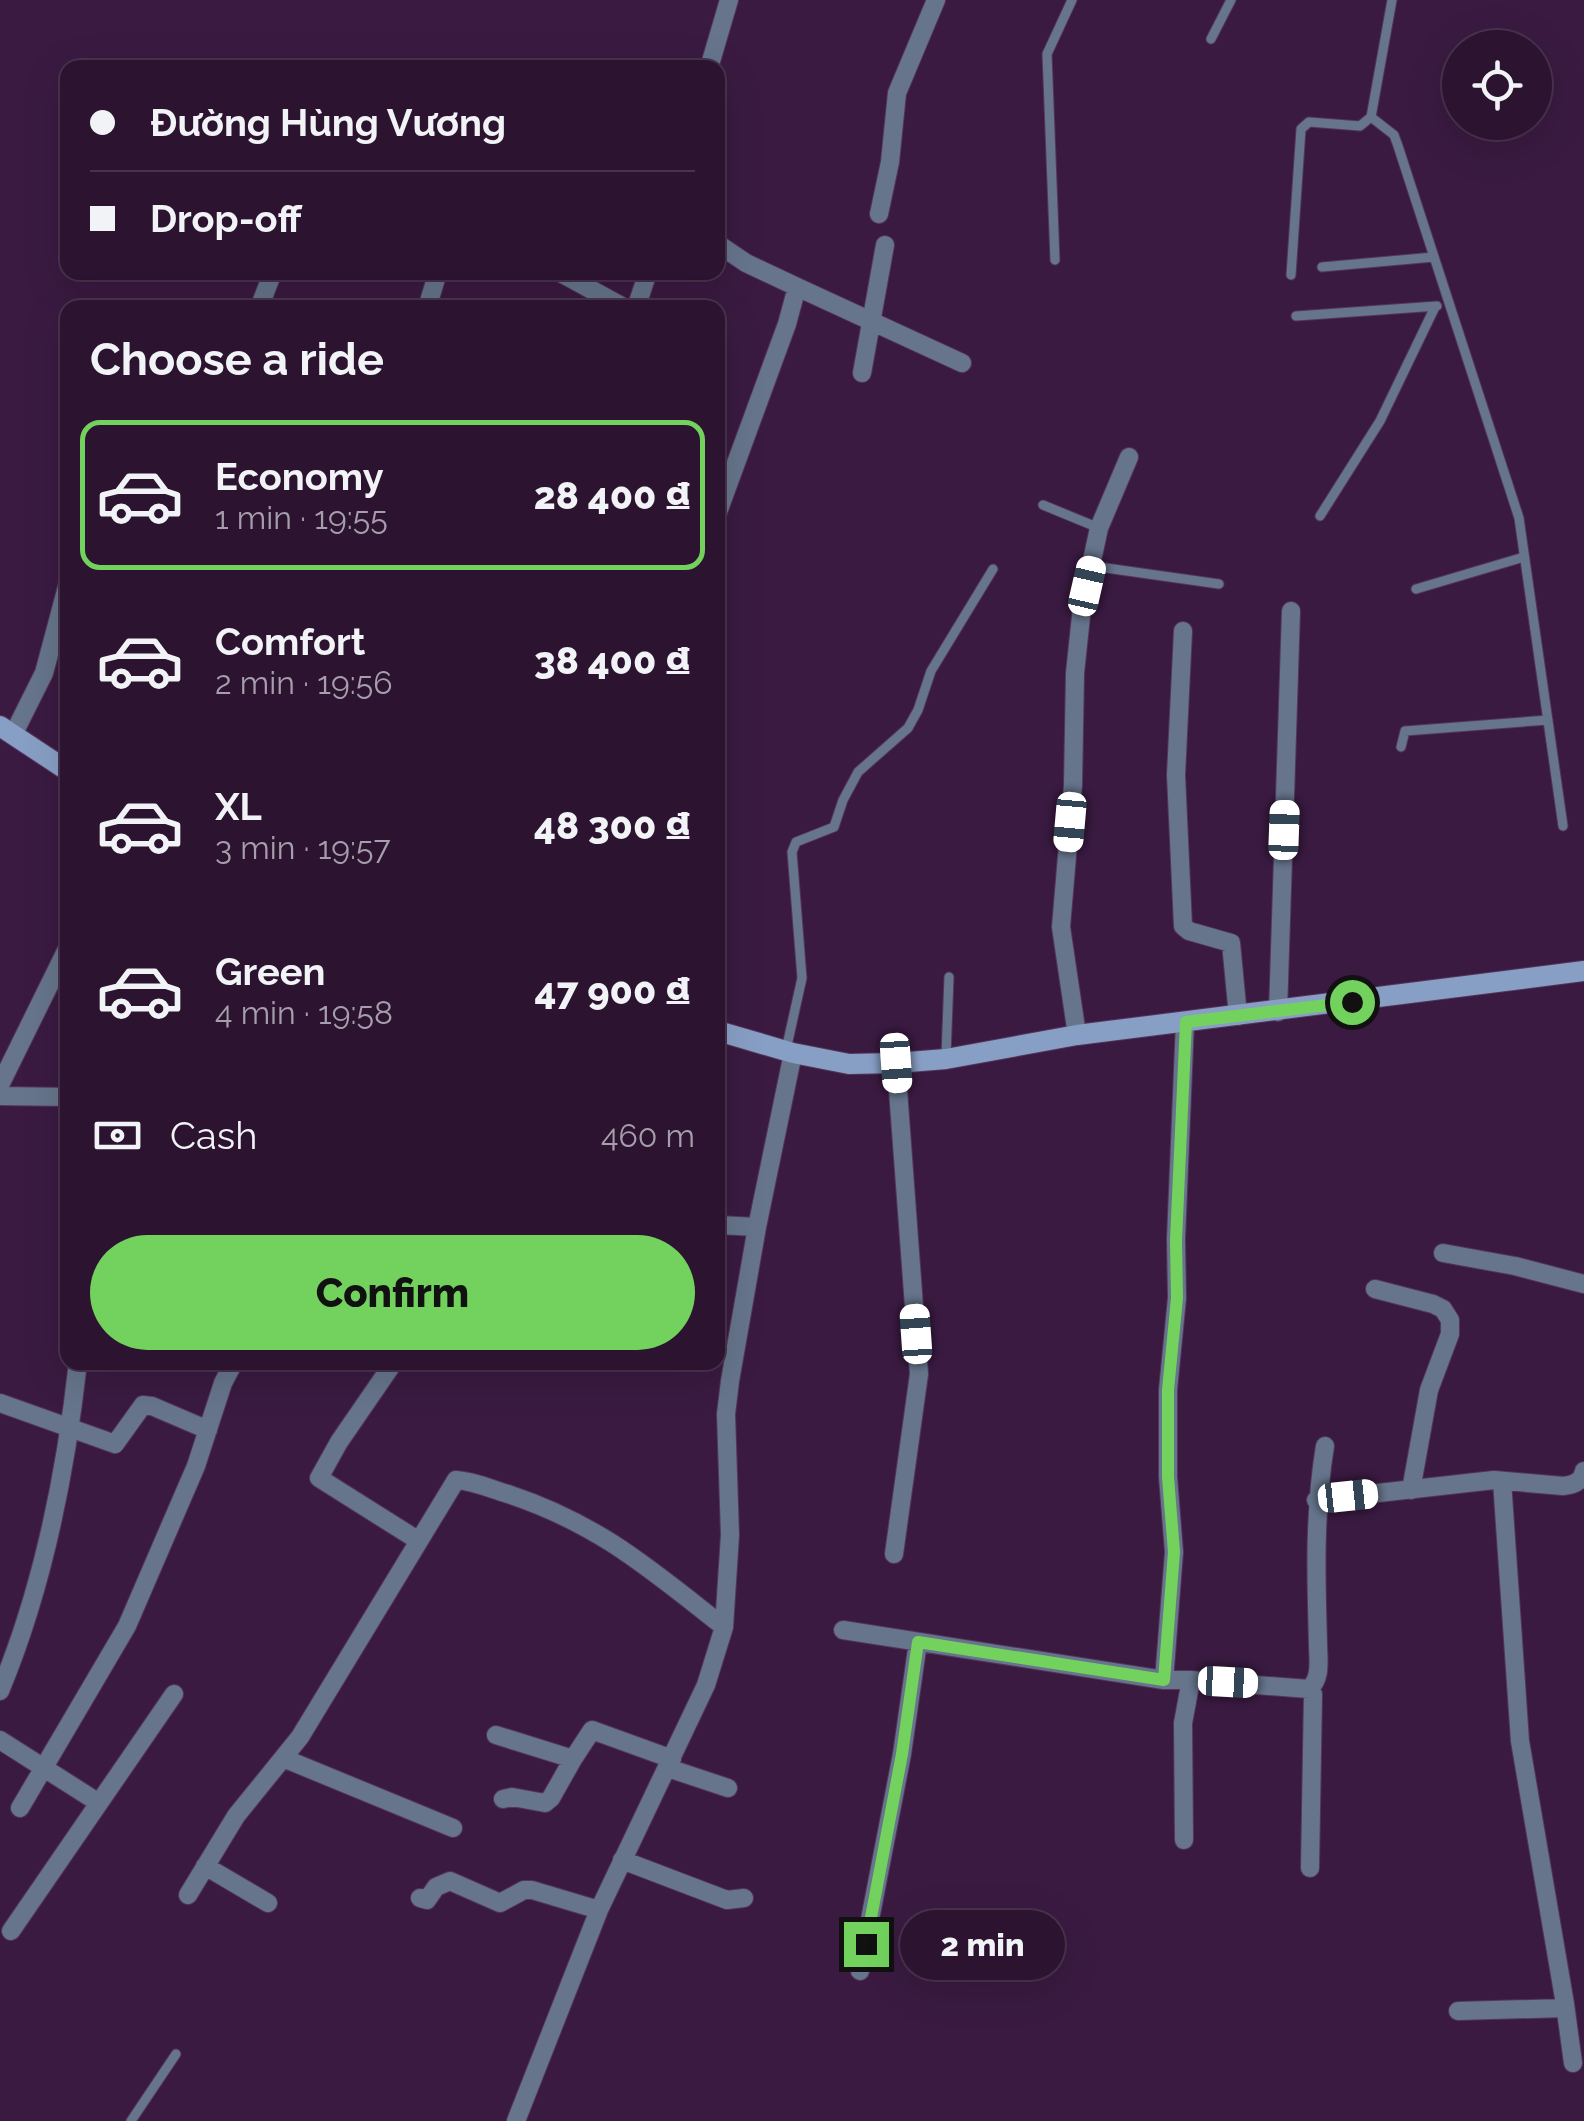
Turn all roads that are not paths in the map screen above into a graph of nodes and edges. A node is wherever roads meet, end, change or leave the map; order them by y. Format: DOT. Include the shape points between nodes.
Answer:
graph roads {
  1 [pos="729,0"];
  2 [pos="936,0"];
  3 [pos="1072,0"];
  4 [pos="1230,0"];
  5 [pos="1392,0"];
  6 [pos="1211,39"];
  7 [pos="712,60"];
  8 [pos="1372,116"];
  9 [pos="879,214"];
  10 [pos="886,245"];
  11 [pos="725,249"];
  12 [pos="1434,258"];
  13 [pos="1055,260"];
  14 [pos="1322,267"];
  15 [pos="1291,275"];
  16 [pos="574,280"];
  17 [pos="796,288"];
  18 [pos="610,300"];
  19 [pos="1450,306"];
  20 [pos="1434,307"];
  21 [pos="1296,316"];
  22 [pos="870,320"];
  23 [pos="962,363"];
  24 [pos="862,373"];
  25 [pos="1128,456"];
  26 [pos="725,493"];
  27 [pos="1042,505"];
  28 [pos="1320,516"];
  29 [pos="1099,528"];
  30 [pos="1524,556"];
  31 [pos="1092,566"];
  32 [pos="993,569"];
  33 [pos="1219,584"];
  34 [pos="1416,589"];
  35 [pos="1291,611"];
  36 [pos="60,612"];
  37 [pos="1183,631"];
  38 [pos="1548,720"];
  39 [pos="7,730"];
  40 [pos="1402,746"];
  41 [pos="60,766"];
  42 [pos="1563,826"];
  43 [pos="60,962"];
  44 [pos="1584,971"];
  45 [pos="949,977"];
  46 [pos="1278,1012"];
  47 [pos="1238,1016"];
  48 [pos="1186,1022"];
  49 [pos="725,1033"];
  50 [pos="1077,1034"];
  51 [pos="789,1052"];
  52 [pos="946,1059"];
  53 [pos="896,1063"];
  54 [pos="0,1084"];
  55 [pos="0,1096"];
  56 [pos="60,1096"];
  57 [pos="725,1225"];
  58 [pos="756,1227"];
  59 [pos="1443,1253"];
  60 [pos="1584,1284"];
  61 [pos="1375,1289"];
  62 [pos="77,1370"];
  63 [pos="231,1370"];
  64 [pos="388,1370"];
  65 [pos="0,1404"];
  66 [pos="71,1429"];
  67 [pos="208,1430"];
  68 [pos="1325,1446"];
  69 [pos="1584,1471"];
  70 [pos="1502,1480"];
  71 [pos="1411,1490"];
  72 [pos="1316,1500"];
  73 [pos="419,1541"];
  74 [pos="894,1554"];
  75 [pos="724,1627"];
  76 [pos="843,1630"];
  77 [pos="918,1642"];
  78 [pos="1164,1680"];
  79 [pos="1190,1680"];
  80 [pos="1309,1689"];
  81 [pos="0,1691"];
  82 [pos="174,1694"];
  83 [pos="496,1735"];
  84 [pos="0,1740"];
  85 [pos="283,1758"];
  86 [pos="573,1759"];
  87 [pos="670,1764"];
  88 [pos="44,1766"];
  89 [pos="728,1788"];
  90 [pos="503,1799"];
  91 [pos="99,1804"];
  92 [pos="20,1808"];
  93 [pos="452,1828"];
  94 [pos="1184,1840"];
  95 [pos="622,1860"];
  96 [pos="206,1866"];
  97 [pos="1310,1868"];
  98 [pos="188,1895"];
  99 [pos="420,1898"];
  100 [pos="744,1898"];
  101 [pos="268,1903"];
  102 [pos="599,1910"];
  103 [pos="11,1931"];
  104 [pos="860,1971"];
  105 [pos="1564,2008"];
  106 [pos="1458,2011"];
  107 [pos="176,2054"];
  108 [pos="1572,2063"];
  109 [pos="131,2121"];
  110 [pos="516,2121"];
  1 -- 7 [label="street"];
  2 -- 9 [label="street" via="897,93"];
  3 -- 13 [label="lane" via="1048,54"];
  4 -- 6 [label="lane"];
  5 -- 8 [label="lane"];
  8 -- 12 [label="lane" via="1394,134"];
  8 -- 15 [label="lane" via="1360,126 1304,124"];
  10 -- 22 [label="street"];
  11 -- 17 [label="street"];
  12 -- 14 [label="lane"];
  12 -- 19 [label="lane"];
  16 -- 18 [label="street"];
  17 -- 22 [label="street"];
  17 -- 26 [label="street"];
  19 -- 20 [label="lane"];
  19 -- 30 [label="lane" via="1519,518"];
  20 -- 21 [label="lane"];
  20 -- 28 [label="lane" via="1380,421"];
  22 -- 23 [label="street"];
  22 -- 24 [label="street"];
  25 -- 29 [label="street"];
  27 -- 29 [label="lane"];
  29 -- 31 [label="street"];
  30 -- 34 [label="lane"];
  30 -- 38 [label="lane"];
  31 -- 33 [label="lane"];
  31 -- 50 [label="street" via="1074,673 1061,927"];
  32 -- 51 [label="lane" via="930,671 908,728 858,772 834,827 796,842 802,978"];
  35 -- 46 [label="street"];
  36 -- 39 [label="street" via="44,673"];
  37 -- 47 [label="street" via="1176,775 1183,926 1230,943"];
  38 -- 40 [label="lane" via="1405,731"];
  38 -- 42 [label="lane"];
  39 -- 41 [label="street"];
  43 -- 54 [label="street"];
  44 -- 46 [label="street"];
  45 -- 52 [label="lane"];
  46 -- 47 [label="street"];
  47 -- 48 [label="street"];
  48 -- 50 [label="street"];
  48 -- 78 [label="street" via="1168,1390 1174,1552"];
  49 -- 51 [label="street"];
  50 -- 52 [label="street"];
  51 -- 53 [label="street" via="849,1064"];
  51 -- 58 [label="street"];
  52 -- 53 [label="street"];
  53 -- 74 [label="street" via="919,1374"];
  55 -- 56 [label="street"];
  57 -- 58 [label="street"];
  58 -- 75 [label="street" via="726,1414 730,1534"];
  59 -- 60 [label="street"];
  61 -- 71 [label="street" via="1432,1304 1450,1320"];
  62 -- 66 [label="street"];
  63 -- 67 [label="street"];
  64 -- 73 [label="street" via="319,1478"];
  65 -- 66 [label="street"];
  66 -- 67 [label="street" via="118,1443 148,1405"];
  66 -- 81 [label="street" via="23,1636"];
  67 -- 88 [label="street" via="127,1626"];
  68 -- 72 [label="street"];
  69 -- 70 [label="street" via="1563,1486"];
  70 -- 71 [label="street"];
  70 -- 105 [label="street" via="1520,1741"];
  71 -- 72 [label="street"];
  72 -- 80 [label="street" via="1318,1670"];
  73 -- 75 [label="street" via="448,1488 466,1481 582,1523"];
  73 -- 85 [label="street"];
  75 -- 87 [label="street"];
  76 -- 77 [label="street"];
  77 -- 78 [label="street"];
  77 -- 104 [label="street"];
  78 -- 79 [label="street"];
  79 -- 80 [label="street"];
  79 -- 94 [label="street" via="1183,1723"];
  80 -- 97 [label="street"];
  82 -- 91 [label="street"];
  83 -- 86 [label="street"];
  84 -- 88 [label="street"];
  85 -- 93 [label="street"];
  85 -- 96 [label="street"];
  86 -- 87 [label="street" via="592,1730"];
  86 -- 90 [label="street" via="544,1803"];
  87 -- 89 [label="street"];
  87 -- 95 [label="street"];
  88 -- 91 [label="street"];
  88 -- 92 [label="street"];
  91 -- 103 [label="street"];
  95 -- 100 [label="street" via="728,1900"];
  95 -- 102 [label="street"];
  96 -- 98 [label="street"];
  96 -- 101 [label="street"];
  99 -- 102 [label="street" via="450,1881 500,1902 532,1890"];
  102 -- 110 [label="street"];
  105 -- 106 [label="street"];
  105 -- 108 [label="street"];
  107 -- 109 [label="lane"];
}
